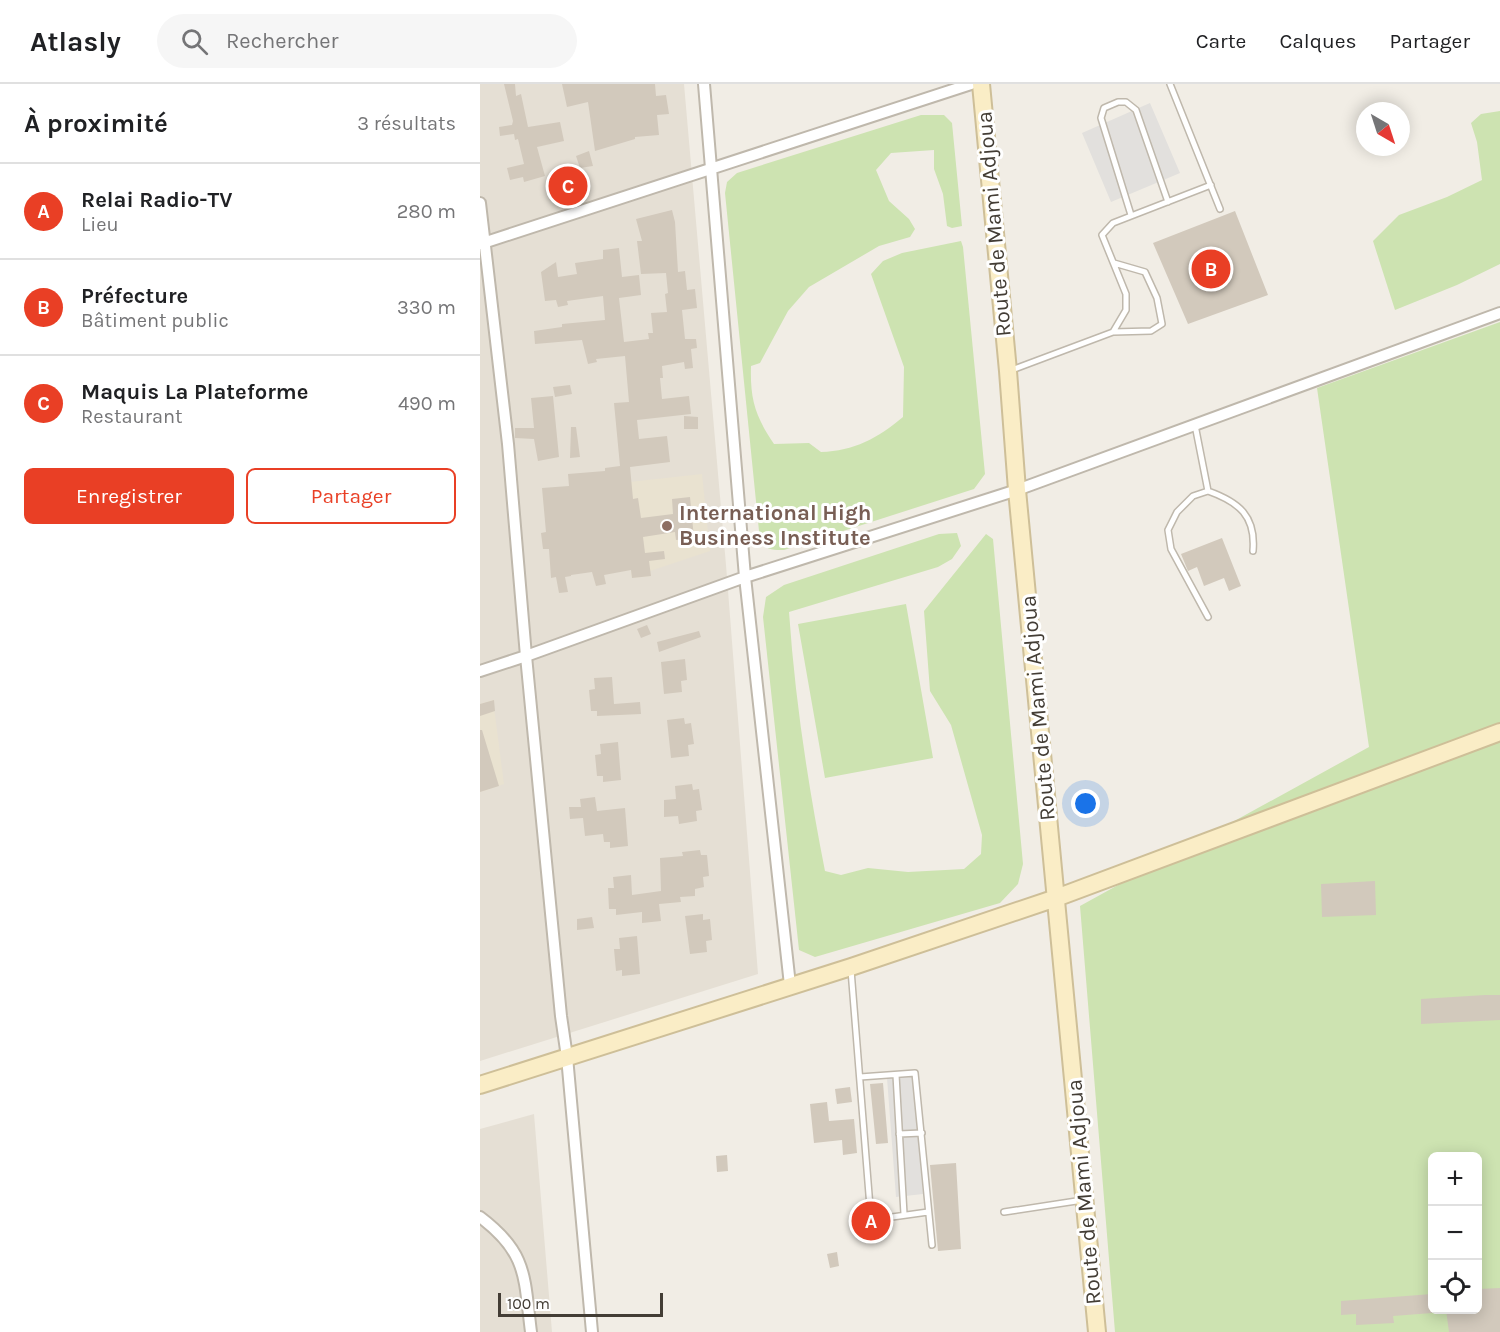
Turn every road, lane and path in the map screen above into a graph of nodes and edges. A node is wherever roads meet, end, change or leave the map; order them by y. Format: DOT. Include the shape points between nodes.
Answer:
graph roads {
  1 [pos="704,84"];
  2 [pos="971,84"];
  3 [pos="981,84"];
  4 [pos="1170,84"];
  5 [pos="711,169"];
  6 [pos="1211,185"];
  7 [pos="1168,202"];
  8 [pos="480,203"];
  9 [pos="1220,209"];
  10 [pos="1131,215"];
  11 [pos="482,244"];
  12 [pos="1114,263"];
  13 [pos="1500,313"];
  14 [pos="1113,332"];
  15 [pos="1008,371"];
  16 [pos="1195,423"];
  17 [pos="1017,490"];
  18 [pos="1208,491"];
  19 [pos="1253,551"];
  20 [pos="745,577"];
  21 [pos="1208,617"];
  22 [pos="526,657"];
  23 [pos="480,671"];
  24 [pos="1500,732"];
  25 [pos="1056,898"];
  26 [pos="851,967"];
  27 [pos="790,985"];
  28 [pos="567,1057"];
  29 [pos="896,1075"];
  30 [pos="860,1077"];
  31 [pos="480,1085"];
  32 [pos="922,1133"];
  33 [pos="899,1134"];
  34 [pos="1084,1200"];
  35 [pos="870,1207"];
  36 [pos="928,1212"];
  37 [pos="1004,1212"];
  38 [pos="903,1214"];
  39 [pos="480,1217"];
  40 [pos="885,1218"];
  41 [pos="932,1245"];
  42 [pos="531,1332"];
  43 [pos="592,1332"];
  44 [pos="1097,1332"];
  1 -- 5 [label="street"];
  2 -- 5 [label="street"];
  3 -- 15 [label="street, Route de Mami Adjoua"];
  4 -- 6 [label="lane"];
  5 -- 11 [label="street"];
  5 -- 20 [label="street"];
  6 -- 7 [label="lane"];
  6 -- 9 [label="lane"];
  7 -- 10 [label="lane"];
  7 -- 10 [label="lane" via="1136,110 1126,102 1118,102 1104,108 1101,117"];
  8 -- 11 [label="street"];
  10 -- 12 [label="lane" via="1113,223 1102,235"];
  11 -- 22 [label="street" via="508,444"];
  12 -- 14 [label="lane" via="1126,294 1126,310"];
  12 -- 14 [label="lane" via="1145,272 1157,298 1162,324 1151,331"];
  13 -- 16 [label="street"];
  14 -- 15 [label="lane"];
  15 -- 17 [label="street, Route de Mami Adjoua"];
  16 -- 17 [label="street"];
  16 -- 18 [label="lane"];
  17 -- 20 [label="street"];
  17 -- 25 [label="street, Route de Mami Adjoua"];
  18 -- 19 [label="lane" via="1228,498 1244,510 1254,535"];
  18 -- 21 [label="lane" via="1193,496 1177,512 1168,530 1171,549"];
  20 -- 22 [label="street"];
  20 -- 27 [label="street"];
  22 -- 23 [label="street"];
  22 -- 28 [label="street"];
  24 -- 25 [label="street"];
  25 -- 26 [label="street"];
  25 -- 34 [label="street, Route de Mami Adjoua"];
  26 -- 27 [label="street"];
  26 -- 30 [label="lane"];
  27 -- 28 [label="street"];
  28 -- 31 [label="street"];
  28 -- 43 [label="street"];
  29 -- 30 [label="lane"];
  29 -- 32 [label="lane" via="915,1073"];
  29 -- 33 [label="lane"];
  30 -- 35 [label="lane"];
  32 -- 33 [label="lane"];
  32 -- 36 [label="lane"];
  33 -- 38 [label="lane"];
  34 -- 37 [label="lane"];
  34 -- 44 [label="street, Route de Mami Adjoua"];
  35 -- 40 [label="lane" via="881,1211"];
  35 -- 40 [label="lane" via="858,1219 865,1234 880,1233"];
  36 -- 38 [label="lane"];
  36 -- 41 [label="lane"];
  38 -- 40 [label="lane"];
  39 -- 42 [label="street" via="511,1245 524,1270"];
}
